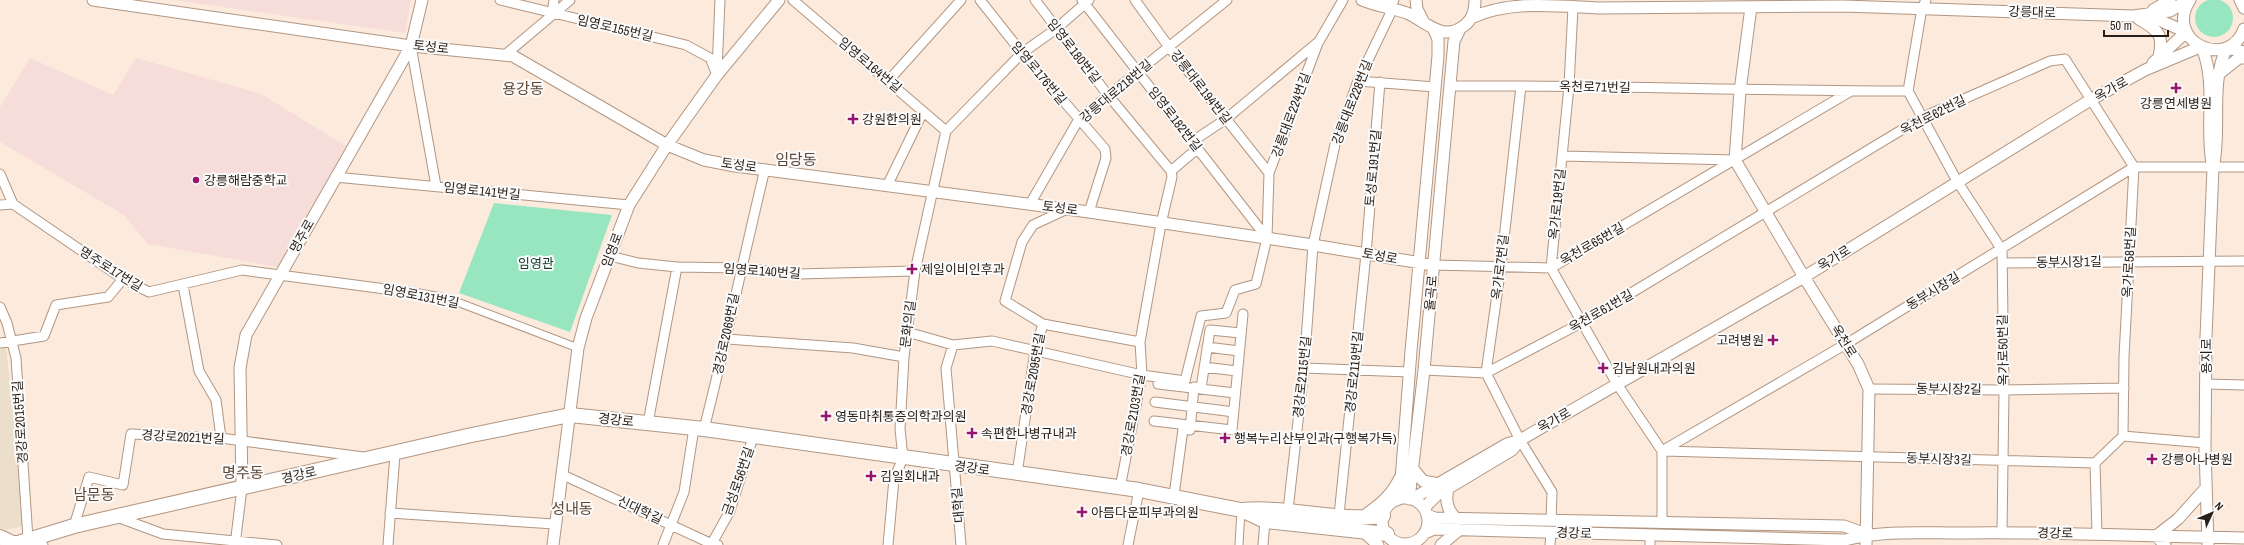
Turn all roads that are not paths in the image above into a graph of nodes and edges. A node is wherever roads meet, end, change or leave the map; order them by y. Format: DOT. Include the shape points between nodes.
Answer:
graph roads {
  1 [pos="92,0"];
  2 [pos="422,0"];
  3 [pos="500,0"];
  4 [pos="554,0"];
  5 [pos="570,0"];
  6 [pos="720,0"];
  7 [pos="779,0"];
  8 [pos="793,0"];
  9 [pos="961,0"];
  10 [pos="980,0"];
  11 [pos="1035,0"];
  12 [pos="1135,0"];
  13 [pos="1227,0"];
  14 [pos="1343,0"];
  15 [pos="1362,0"];
  16 [pos="1416,0"];
  17 [pos="1475,0"];
  18 [pos="1486,0"];
  19 [pos="2170,0"];
  20 [pos="2189,0"];
  21 [pos="2240,0"];
  22 [pos="1085,1"];
  23 [pos="2244,2"];
  24 [pos="147,3"];
  25 [pos="1522,3"];
  26 [pos="1844,3"];
  27 [pos="1566,4"];
  28 [pos="1598,4"];
  29 [pos="1636,4"];
  30 [pos="1924,4"];
  31 [pos="1392,5"];
  32 [pos="1499,5"];
  33 [pos="1751,7"];
  34 [pos="2244,8"];
  35 [pos="552,13"];
  36 [pos="2133,16"];
  37 [pos="1471,18"];
  38 [pos="1430,27"];
  39 [pos="1460,28"];
  40 [pos="1056,29"];
  41 [pos="2244,30"];
  42 [pos="2186,32"];
  43 [pos="1318,42"];
  44 [pos="411,46"];
  45 [pos="1169,47"];
  46 [pos="2201,47"];
  47 [pos="2227,48"];
  48 [pos="2244,52"];
  49 [pos="1022,54"];
  50 [pos="505,55"];
  51 [pos="2176,56"];
  52 [pos="2160,57"];
  53 [pos="2244,58"];
  54 [pos="2208,66"];
  55 [pos="2145,70"];
  56 [pos="1139,72"];
  57 [pos="2220,73"];
  58 [pos="717,75"];
  59 [pos="888,80"];
  60 [pos="1358,81"];
  61 [pos="1380,82"];
  62 [pos="1451,86"];
  63 [pos="1521,86"];
  64 [pos="1569,86"];
  65 [pos="1435,87"];
  66 [pos="1740,91"];
  67 [pos="1851,91"];
  68 [pos="1908,91"];
  69 [pos="1108,95"];
  70 [pos="2092,99"];
  71 [pos="924,112"];
  72 [pos="1923,117"];
  73 [pos="1079,119"];
  74 [pos="1226,119"];
  75 [pos="946,132"];
  76 [pos="667,145"];
  77 [pos="1196,145"];
  78 [pos="1562,156"];
  79 [pos="1735,160"];
  80 [pos="2134,167"];
  81 [pos="2244,167"];
  82 [pos="2212,168"];
  83 [pos="765,169"];
  84 [pos="1171,171"];
  85 [pos="1269,173"];
  86 [pos="0,174"];
  87 [pos="335,177"];
  88 [pos="1957,181"];
  89 [pos="436,186"];
  90 [pos="887,186"];
  91 [pos="931,192"];
  92 [pos="13,204"];
  93 [pos="1030,204"];
  94 [pos="0,205"];
  95 [pos="629,205"];
  96 [pos="1065,210"];
  97 [pos="1089,212"];
  98 [pos="1766,213"];
  99 [pos="1161,224"];
  100 [pos="1267,238"];
  101 [pos="1313,244"];
  102 [pos="2002,250"];
  103 [pos="1366,254"];
  104 [pos="610,256"];
  105 [pos="2129,261"];
  106 [pos="2208,261"];
  107 [pos="2244,261"];
  108 [pos="1419,263"];
  109 [pos="2002,263"];
  110 [pos="1433,265"];
  111 [pos="1501,266"];
  112 [pos="677,267"];
  113 [pos="740,268"];
  114 [pos="1551,268"];
  115 [pos="915,271"];
  116 [pos="280,275"];
  117 [pos="1804,277"];
  118 [pos="123,279"];
  119 [pos="183,286"];
  120 [pos="452,300"];
  121 [pos="0,307"];
  122 [pos="1243,314"];
  123 [pos="1583,322"];
  124 [pos="4,324"];
  125 [pos="1043,324"];
  126 [pos="907,332"];
  127 [pos="1241,333"];
  128 [pos="727,339"];
  129 [pos="12,341"];
  130 [pos="1140,342"];
  131 [pos="0,343"];
  132 [pos="1846,344"];
  133 [pos="953,345"];
  134 [pos="1207,347"];
  135 [pos="578,348"];
  136 [pos="1036,351"];
  137 [pos="1239,351"];
  138 [pos="904,357"];
  139 [pos="1204,367"];
  140 [pos="1304,368"];
  141 [pos="1424,370"];
  142 [pos="1237,371"];
  143 [pos="1354,372"];
  144 [pos="1409,372"];
  145 [pos="1486,373"];
  146 [pos="1142,375"];
  147 [pos="1158,384"];
  148 [pos="1617,384"];
  149 [pos="2206,384"];
  150 [pos="2244,385"];
  151 [pos="1194,388"];
  152 [pos="2124,388"];
  153 [pos="1870,389"];
  154 [pos="2004,390"];
  155 [pos="1235,393"];
  156 [pos="1154,402"];
  157 [pos="1190,407"];
  158 [pos="1234,412"];
  159 [pos="570,415"];
  160 [pos="1154,421"];
  161 [pos="648,423"];
  162 [pos="1190,425"];
  163 [pos="699,429"];
  164 [pos="2123,436"];
  165 [pos="753,437"];
  166 [pos="221,438"];
  167 [pos="1520,440"];
  168 [pos="241,441"];
  169 [pos="2205,442"];
  170 [pos="1662,451"];
  171 [pos="395,454"];
  172 [pos="1868,456"];
  173 [pos="373,458"];
  174 [pos="903,458"];
  175 [pos="2003,461"];
  176 [pos="2095,463"];
  177 [pos="954,466"];
  178 [pos="1412,469"];
  179 [pos="1017,474"];
  180 [pos="563,475"];
  181 [pos="1401,479"];
  182 [pos="1444,487"];
  183 [pos="242,488"];
  184 [pos="1120,488"];
  185 [pos="2204,489"];
  186 [pos="1139,490"];
  187 [pos="1174,495"];
  188 [pos="1406,499"];
  189 [pos="1241,510"];
  190 [pos="1288,510"];
  191 [pos="1426,512"];
  192 [pos="390,513"];
  193 [pos="1339,515"];
  194 [pos="1383,516"];
  195 [pos="117,517"];
  196 [pos="1551,520"];
  197 [pos="1265,521"];
  198 [pos="1662,522"];
  199 [pos="554,524"];
  200 [pos="670,524"];
  201 [pos="1364,524"];
  202 [pos="1458,524"];
  203 [pos="74,526"];
  204 [pos="1551,532"];
  205 [pos="2002,532"];
  206 [pos="1425,534"];
  207 [pos="2097,534"];
  208 [pos="2156,536"];
  209 [pos="0,537"];
  210 [pos="2244,538"];
  211 [pos="1391,539"];
  212 [pos="1867,539"];
  213 [pos="1650,540"];
  214 [pos="1816,542"];
  215 [pos="2208,542"];
  216 [pos="20,543"];
  217 [pos="235,543"];
  218 [pos="1412,544"];
  219 [pos="43,545"];
  220 [pos="276,545"];
  221 [pos="388,545"];
  222 [pos="553,545"];
  223 [pos="663,545"];
  224 [pos="714,545"];
  225 [pos="888,545"];
  226 [pos="961,545"];
  227 [pos="1128,545"];
  228 [pos="1239,545"];
  229 [pos="1262,545"];
  230 [pos="1378,545"];
  231 [pos="1440,545"];
  232 [pos="1550,545"];
  233 [pos="2165,545"];
  1 -- 24 [label="street, 토성로"];
  2 -- 44 [label="street, 명주로"];
  3 -- 35 [label="street, 임영로155번길"];
  4 -- 35 [label="street"];
  5 -- 35 [label="street"];
  6 -- 58 [label="street"];
  7 -- 58 [label="street, 임영로"];
  8 -- 59 [label="street, 임영로164번길"];
  9 -- 59 [label="street"];
  10 -- 49 [label="street, 임영로176번길"];
  11 -- 40 [label="street, 임영로180번길"];
  12 -- 45 [label="street, 강릉대로194번길"];
  13 -- 45 [label="street, 강릉대로218번길"];
  14 -- 43 [label="street, 강릉대로224번길"];
  15 -- 31 [label="street" via="1374,5"];
  16 -- 38 [label="street" via="1420,18"];
  17 -- 37 [label="street"];
  18 -- 32 [label="street"];
  19 -- 36 [label="street" via="2158,9"];
  20 -- 36 [label="street" via="2170,10"];
  20 -- 42 [label="street" via="2183,17"];
  21 -- 23 [label="street"];
  21 -- 34 [label="street"];
  22 -- 40 [label="street"];
  22 -- 56 [label="street, 임영로182번길"];
  24 -- 44 [label="street, 토성로"];
  25 -- 27 [label="street, 강릉대로"];
  25 -- 32 [label="street, 강릉대로"];
  26 -- 30 [label="street, 강릉대로"];
  26 -- 33 [label="street, 강릉대로"];
  27 -- 28 [label="street, 강릉대로"];
  27 -- 64 [label="street, 옥가로19번길"];
  28 -- 29 [label="street, 강릉대로"];
  29 -- 33 [label="street, 강릉대로"];
  30 -- 36 [label="street, 강릉대로"];
  30 -- 68 [label="street"];
  31 -- 38 [label="street"];
  31 -- 60 [label="street, 강릉대로228번길"];
  32 -- 37 [label="street"];
  33 -- 66 [label="street"];
  35 -- 50 [label="street"];
  35 -- 58 [label="street, 임영로155번길" via="686,44 710,58"];
  36 -- 42 [label="street" via="2159,20"];
  36 -- 52 [label="street" via="2159,33 2162,40"];
  37 -- 39 [label="street"];
  38 -- 39 [label="street" via="1452,32"];
  38 -- 65 [label="street" via="1438,39"];
  39 -- 62 [label="street, 율곡로" via="1454,41"];
  40 -- 49 [label="street"];
  40 -- 69 [label="street, 임영로180번길"];
  41 -- 47 [label="street" via="2236,42"];
  42 -- 46 [label="street" via="2189,38"];
  42 -- 52 [label="street"];
  43 -- 74 [label="street"];
  43 -- 85 [label="street, 강릉대로224번길"];
  44 -- 50 [label="street, 토성로"];
  44 -- 87 [label="street, 명주로"];
  44 -- 89 [label="street"];
  45 -- 56 [label="street, 강릉대로218번길"];
  45 -- 74 [label="street, 강릉대로194번길"];
  46 -- 47 [label="street" via="2218,50"];
  46 -- 51 [label="street"];
  46 -- 54 [label="street, 용지로"];
  47 -- 48 [label="street"];
  47 -- 57 [label="street, 용지로"];
  49 -- 73 [label="street, 임영로176번길"];
  49 -- 75 [label="street"];
  50 -- 76 [label="street, 토성로" via="513,56"];
  51 -- 54 [label="street" via="2196,54"];
  51 -- 55 [label="street"];
  52 -- 55 [label="street"];
  53 -- 57 [label="street" via="2239,58"];
  54 -- 82 [label="street, 용지로" via="2209,148"];
  55 -- 70 [label="street, 옥가로"];
  56 -- 69 [label="street, 강릉대로218번길"];
  56 -- 77 [label="street, 임영로182번길"];
  57 -- 82 [label="street, 용지로" via="2217,150"];
  58 -- 76 [label="street, 임영로"];
  59 -- 71 [label="street, 임영로164번길"];
  60 -- 61 [label="street"];
  60 -- 101 [label="street, 강릉대로228번길" via="1336,140"];
  61 -- 65 [label="street"];
  61 -- 103 [label="street, 토성로191번길"];
  62 -- 63 [label="street, 옥천로71번길"];
  62 -- 110 [label="street, 율곡로"];
  63 -- 64 [label="street, 옥천로71번길"];
  63 -- 111 [label="street, 옥가로7번길"];
  64 -- 66 [label="street, 옥천로71번길"];
  64 -- 78 [label="street, 옥가로19번길"];
  65 -- 108 [label="street"];
  66 -- 67 [label="street"];
  66 -- 79 [label="street"];
  67 -- 68 [label="street"];
  67 -- 79 [label="street"];
  68 -- 72 [label="street"];
  69 -- 73 [label="street, 강릉대로218번길"];
  69 -- 84 [label="street, 임영로180번길"];
  70 -- 72 [label="street, 옥천로62번길" via="2066,59 2050,61"];
  70 -- 80 [label="street"];
  70 -- 88 [label="street, 옥가로"];
  71 -- 75 [label="street, 임영로164번길"];
  71 -- 90 [label="street"];
  72 -- 88 [label="street"];
  72 -- 98 [label="street, 옥천로62번길"];
  73 -- 93 [label="street, 강릉대로218번길"];
  73 -- 97 [label="street, 임영로176번길" via="1104,149 1106,158"];
  74 -- 77 [label="street"];
  74 -- 85 [label="street, 강릉대로194번길"];
  75 -- 91 [label="street, 문화의길"];
  76 -- 83 [label="street, 토성로" via="704,160"];
  76 -- 95 [label="street, 임영로"];
  77 -- 84 [label="street"];
  77 -- 100 [label="street, 임영로182번길"];
  78 -- 79 [label="street"];
  78 -- 114 [label="street, 옥가로19번길"];
  79 -- 98 [label="street, 옥천로"];
  79 -- 114 [label="street, 옥천로65번길"];
  80 -- 82 [label="street"];
  80 -- 102 [label="street, 동부시장길"];
  80 -- 105 [label="street, 옥가로58번길"];
  81 -- 82 [label="street"];
  82 -- 106 [label="street, 용지로"];
  83 -- 90 [label="street, 토성로"];
  83 -- 113 [label="street, 경강로2069번길"];
  84 -- 99 [label="street" via="1172,177"];
  85 -- 100 [label="street, 강릉대로224번길"];
  86 -- 92 [label="street"];
  87 -- 89 [label="street, 임영로141번길"];
  87 -- 116 [label="street, 명주로"];
  88 -- 102 [label="street"];
  88 -- 117 [label="street, 옥가로"];
  89 -- 95 [label="street, 임영로141번길"];
  90 -- 91 [label="street, 토성로"];
  91 -- 93 [label="street, 토성로"];
  91 -- 115 [label="street, 문화의길"];
  92 -- 94 [label="street"];
  92 -- 118 [label="street, 명주로17번길"];
  93 -- 96 [label="street, 토성로"];
  95 -- 104 [label="street, 임영로"];
  96 -- 97 [label="street, 토성로"];
  96 -- 125 [label="street" via="1033,224 1022,242 1005,301"];
  97 -- 99 [label="street, 토성로"];
  98 -- 117 [label="street, 옥천로"];
  98 -- 123 [label="street, 옥천로61번길"];
  99 -- 100 [label="street, 토성로"];
  99 -- 130 [label="street, 경강로2103번길"];
  100 -- 101 [label="street, 토성로"];
  100 -- 146 [label="street, 강릉대로224번길" via="1256,284 1235,290 1226,314 1201,316 1186,381"];
  101 -- 103 [label="street, 토성로"];
  101 -- 140 [label="street, 경강로2115번길"];
  102 -- 109 [label="street, 옥가로50번길"];
  102 -- 132 [label="street, 동부시장길"];
  103 -- 108 [label="street, 토성로"];
  103 -- 143 [label="street, 경강로2119번길"];
  104 -- 112 [label="street, 임영로140번길" via="638,263"];
  104 -- 135 [label="street, 임영로" via="586,318"];
  105 -- 106 [label="street, 동부시장1길"];
  105 -- 109 [label="street, 동부시장1길"];
  105 -- 152 [label="street, 옥가로58번길"];
  106 -- 107 [label="street, 동부시장1길"];
  106 -- 149 [label="street, 용지로"];
  108 -- 110 [label="street, 토성로"];
  108 -- 144 [label="street"];
  109 -- 154 [label="street, 옥가로50번길"];
  110 -- 111 [label="street, 옥천로65번길"];
  110 -- 141 [label="street, 율곡로"];
  111 -- 114 [label="street, 옥천로65번길"];
  111 -- 145 [label="street, 옥가로7번길"];
  112 -- 113 [label="street, 임영로140번길"];
  112 -- 161 [label="street"];
  113 -- 115 [label="street, 임영로140번길" via="798,274"];
  113 -- 128 [label="street, 경강로2069번길"];
  114 -- 123 [label="street"];
  115 -- 126 [label="street, 문화의길"];
  116 -- 119 [label="street, 명주로17번길" via="242,270"];
  116 -- 120 [label="street, 임영로131번길"];
  116 -- 168 [label="street, 명주로" via="246,335 240,368"];
  117 -- 132 [label="street, 옥천로"];
  117 -- 148 [label="street, 옥가로"];
  118 -- 119 [label="street, 명주로17번길" via="149,292"];
  118 -- 129 [label="street" via="108,297 56,305 44,336"];
  119 -- 166 [label="street" via="199,371 216,400"];
  120 -- 135 [label="street, 임영로131번길"];
  121 -- 124 [label="street, 경강로2015번길"];
  122 -- 127 [label="street"];
  123 -- 145 [label="street, 옥천로61번길"];
  123 -- 148 [label="street"];
  124 -- 129 [label="street, 경강로2015번길"];
  125 -- 130 [label="street, 경강로2095번길"];
  125 -- 136 [label="street, 경강로2095번길"];
  126 -- 133 [label="street"];
  126 -- 138 [label="street, 문화의길"];
  127 -- 134 [label="street" via="1210,330"];
  127 -- 137 [label="street"];
  128 -- 138 [label="street" via="854,348"];
  128 -- 163 [label="street, 경강로2069번길"];
  129 -- 131 [label="street"];
  129 -- 216 [label="street, 경강로2015번길" via="16,358"];
  130 -- 146 [label="street, 경강로2103번길"];
  132 -- 153 [label="street, 옥천로"];
  132 -- 170 [label="street, 동부시장길"];
  133 -- 136 [label="street" via="992,341"];
  133 -- 177 [label="street, 대학길" via="946,368"];
  134 -- 137 [label="street"];
  134 -- 139 [label="street"];
  135 -- 159 [label="street, 임영로"];
  136 -- 146 [label="street"];
  136 -- 179 [label="street, 경강로2095번길"];
  137 -- 142 [label="street"];
  138 -- 174 [label="street, 문화의길" via="900,429"];
  139 -- 142 [label="street"];
  139 -- 151 [label="street" via="1201,388"];
  140 -- 143 [label="street"];
  140 -- 190 [label="street, 경강로2115번길"];
  141 -- 145 [label="street"];
  141 -- 178 [label="street, 율곡로"];
  142 -- 155 [label="street"];
  143 -- 144 [label="street"];
  143 -- 193 [label="street, 경강로2119번길"];
  144 -- 181 [label="street"];
  145 -- 167 [label="street"];
  146 -- 184 [label="street, 경강로2103번길"];
  147 -- 151 [label="street"];
  148 -- 167 [label="street, 옥가로"];
  148 -- 170 [label="street"];
  149 -- 150 [label="street"];
  149 -- 169 [label="street, 용지로"];
  151 -- 155 [label="street"];
  151 -- 157 [label="street"];
  152 -- 154 [label="street, 동부시장2길"];
  152 -- 164 [label="street, 옥가로58번길"];
  153 -- 154 [label="street, 동부시장2길"];
  153 -- 172 [label="street, 옥천로"];
  154 -- 175 [label="street, 옥가로50번길"];
  155 -- 158 [label="street"];
  156 -- 157 [label="street"];
  157 -- 158 [label="street"];
  157 -- 162 [label="street"];
  158 -- 162 [label="street" via="1232,430"];
  159 -- 161 [label="main road, 경강로"];
  159 -- 171 [label="main road, 경강로"];
  159 -- 180 [label="street, 임영로"];
  160 -- 162 [label="street"];
  161 -- 163 [label="main road, 경강로"];
  162 -- 187 [label="street" via="1190,430 1183,429"];
  163 -- 165 [label="main road, 경강로"];
  163 -- 200 [label="street, 경강로2069번길" via="684,492"];
  164 -- 169 [label="street"];
  164 -- 176 [label="street"];
  165 -- 174 [label="main road, 경강로"];
  165 -- 224 [label="street, 금성로56번길" via="730,511"];
  166 -- 168 [label="street, 경강로2021번길"];
  166 -- 203 [label="street, 경강로2021번길" via="131,434 123,485 89,477"];
  167 -- 182 [label="street, 옥가로" via="1512,450"];
  167 -- 196 [label="street" via="1552,492"];
  168 -- 173 [label="street, 경강로2021번길"];
  168 -- 183 [label="street, 명주로"];
  169 -- 185 [label="street, 용지로"];
  170 -- 172 [label="street, 동부시장3길"];
  170 -- 198 [label="street"];
  171 -- 173 [label="main road, 경강로"];
  171 -- 192 [label="street"];
  172 -- 175 [label="street, 동부시장3길"];
  172 -- 212 [label="street, 옥천로"];
  173 -- 183 [label="main road, 경강로"];
  174 -- 177 [label="main road, 경강로"];
  174 -- 225 [label="street" via="894,479"];
  175 -- 176 [label="street, 동부시장3길"];
  175 -- 205 [label="street, 옥가로50번길"];
  176 -- 207 [label="street"];
  177 -- 179 [label="main road, 경강로"];
  177 -- 226 [label="street, 대학길"];
  178 -- 182 [label="street" via="1423,481"];
  178 -- 188 [label="street, 율곡로"];
  179 -- 184 [label="main road, 경강로"];
  180 -- 199 [label="street, 임영로"];
  180 -- 200 [label="street, 신대학길"];
  181 -- 188 [label="street" via="1400,493"];
  181 -- 201 [label="main road" via="1395,491"];
  182 -- 188 [label="street, 옥가로"];
  182 -- 191 [label="street, 옥가로"];
  182 -- 202 [label="street" via="1447,505"];
  183 -- 195 [label="main road, 경강로"];
  183 -- 217 [label="street"];
  184 -- 186 [label="main road, 경강로"];
  185 -- 208 [label="street" via="2178,519"];
  185 -- 215 [label="street, 용지로"];
  186 -- 187 [label="main road, 경강로"];
  186 -- 227 [label="street"];
  187 -- 189 [label="main road, 경강로"];
  188 -- 191 [label="street"];
  188 -- 194 [label="street" via="1391,504"];
  189 -- 190 [label="main road, 경강로"];
  189 -- 197 [label="main road, 경강로"];
  189 -- 228 [label="street"];
  190 -- 193 [label="main road, 경강로"];
  191 -- 202 [label="street, 경강로" via="1435,518"];
  191 -- 206 [label="street" via="1428,522"];
  192 -- 199 [label="street"];
  192 -- 221 [label="street"];
  193 -- 201 [label="main road, 경강로"];
  194 -- 201 [label="main road, 경강로"];
  194 -- 211 [label="street" via="1384,528"];
  195 -- 203 [label="main road, 경강로"];
  195 -- 217 [label="street" via="163,534"];
  196 -- 198 [label="street, 경강로"];
  196 -- 202 [label="street, 경강로"];
  197 -- 201 [label="main road, 경강로"];
  197 -- 229 [label="street"];
  198 -- 212 [label="street, 경강로" via="1844,526"];
  199 -- 222 [label="street, 임영로"];
  200 -- 223 [label="street, 경강로2069번길"];
  200 -- 224 [label="street, 신대학길"];
  201 -- 211 [label="main road, 경강로"];
  201 -- 230 [label="street"];
  202 -- 204 [label="street, 경강로"];
  202 -- 206 [label="street, 경강로" via="1434,529"];
  202 -- 231 [label="street"];
  203 -- 216 [label="main road, 경강로"];
  204 -- 213 [label="street, 경강로"];
  204 -- 232 [label="street"];
  205 -- 207 [label="street, 경강로"];
  205 -- 212 [label="street, 경강로"];
  206 -- 218 [label="street"];
  207 -- 208 [label="street, 경강로"];
  208 -- 215 [label="street, 경강로"];
  208 -- 233 [label="street"];
  209 -- 216 [label="main road"];
  210 -- 215 [label="street, 경강로"];
  211 -- 218 [label="street" via="1402,544"];
  212 -- 214 [label="street, 경강로"];
  213 -- 214 [label="street, 경강로"];
  216 -- 219 [label="street"];
  217 -- 220 [label="street"];
}
